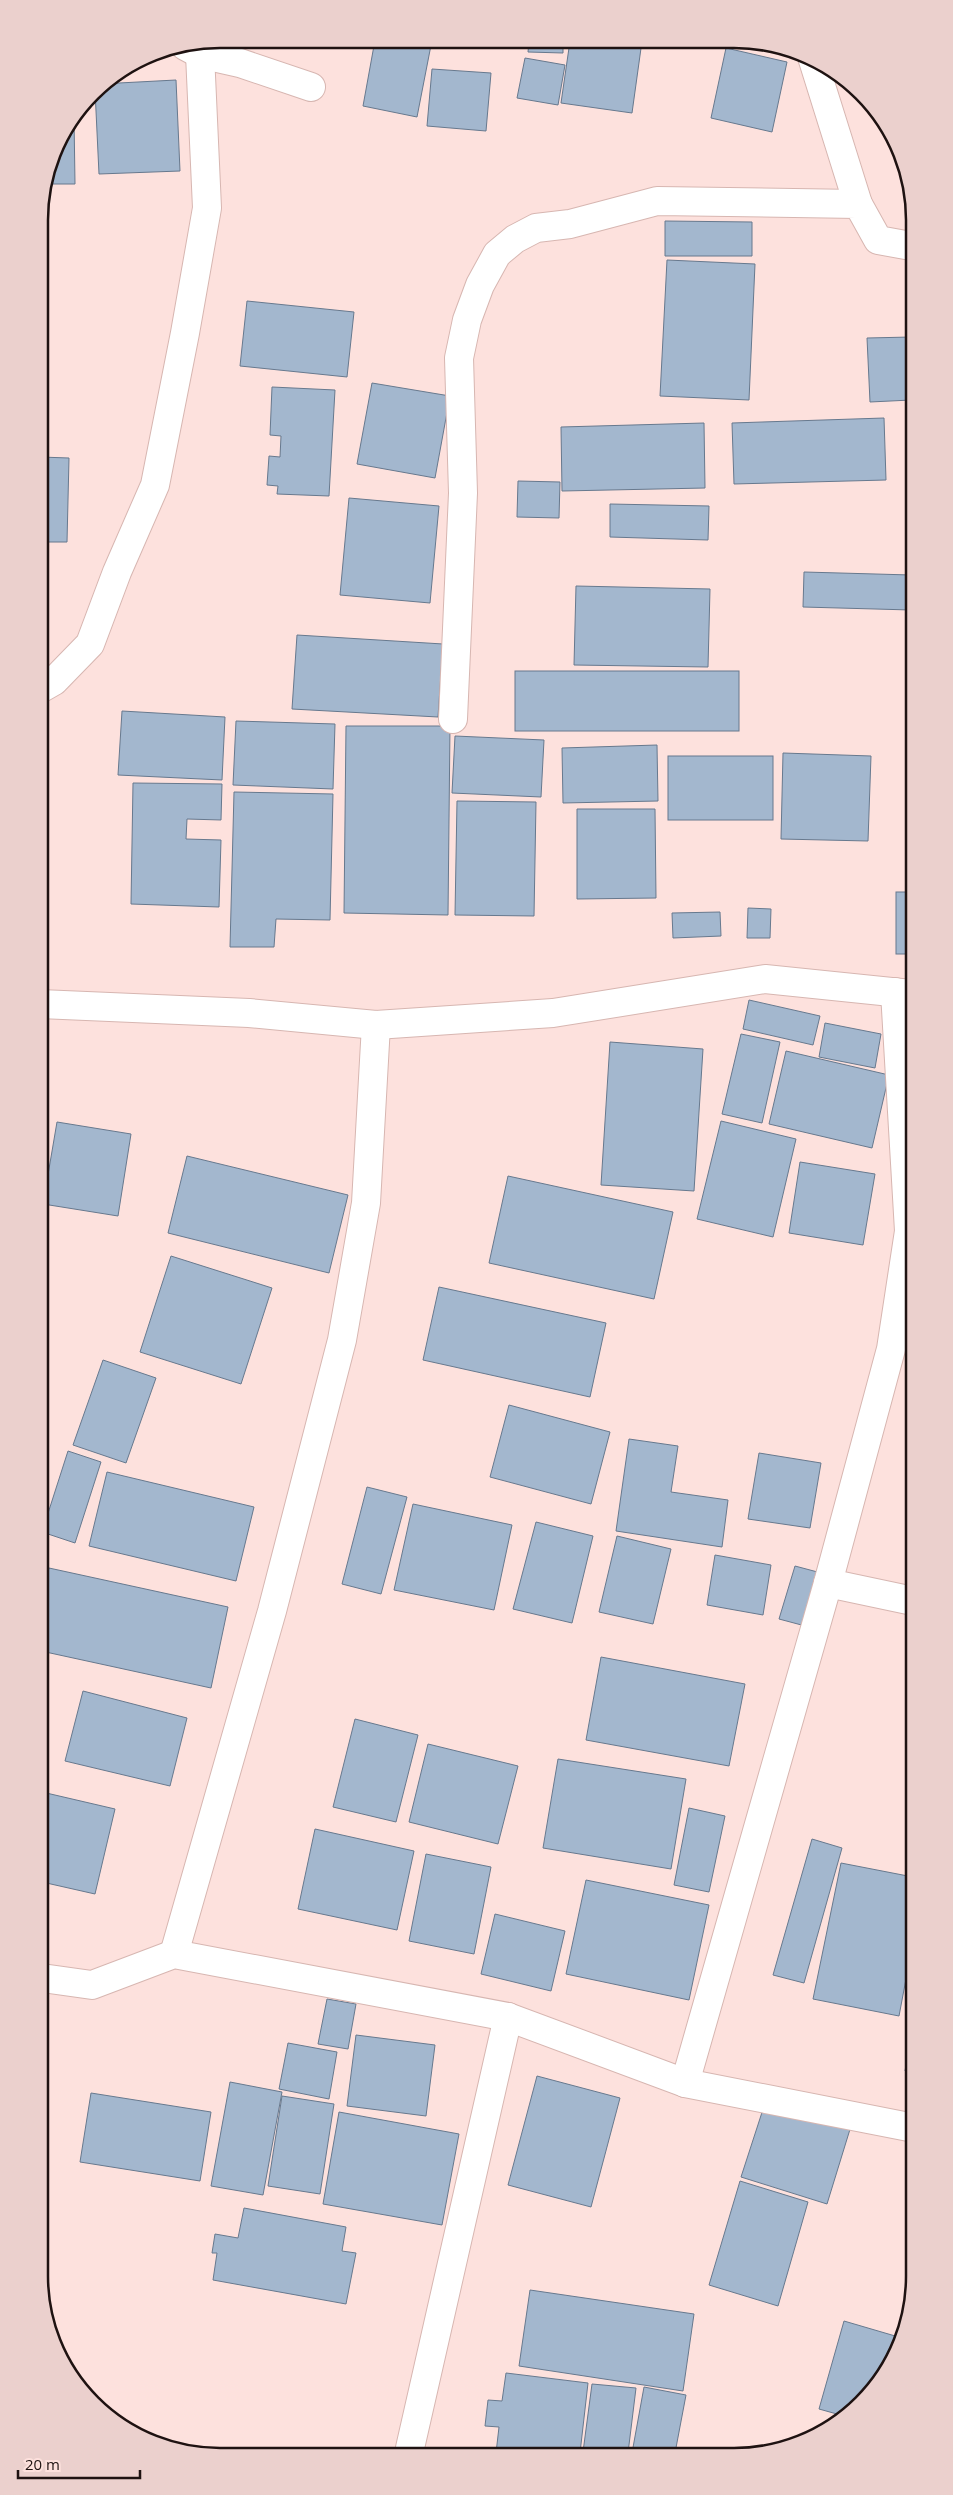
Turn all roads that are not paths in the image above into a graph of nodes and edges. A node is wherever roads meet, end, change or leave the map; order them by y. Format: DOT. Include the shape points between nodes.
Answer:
graph roads {
  1 [pos="192,50"];
  2 [pos="815,68"];
  3 [pos="311,87"];
  4 [pos="858,204"];
  5 [pos="906,245"];
  6 [pos="48,684"];
  7 [pos="453,719"];
  8 [pos="903,993"];
  9 [pos="48,1004"];
  10 [pos="376,1025"];
  11 [pos="906,1095"];
  12 [pos="906,1253"];
  13 [pos="828,1583"];
  14 [pos="905,1599"];
  15 [pos="174,1954"];
  16 [pos="48,1979"];
  17 [pos="508,2017"];
  18 [pos="685,2083"];
  19 [pos="905,2126"];
  20 [pos="410,2448"];
  1 -- 3 [label="street"];
  1 -- 6 [label="street" via="207,208 155,485 90,644"];
  2 -- 4 [label="street"];
  4 -- 5 [label="street" via="878,240"];
  4 -- 7 [label="street" via="657,200 570,224 536,228 497,254 480,285 467,320 459,358 463,493"];
  8 -- 10 [label="street" via="765,978 553,1012"];
  8 -- 11 [label="street"];
  9 -- 10 [label="street" via="248,1012"];
  10 -- 15 [label="street" via="366,1203 342,1340 272,1611"];
  12 -- 13 [label="street" via="890,1349"];
  13 -- 14 [label="street"];
  13 -- 18 [label="street"];
  15 -- 16 [label="street" via="92,1985"];
  15 -- 17 [label="street"];
  17 -- 18 [label="street"];
  17 -- 20 [label="street"];
  18 -- 19 [label="street"];
}
